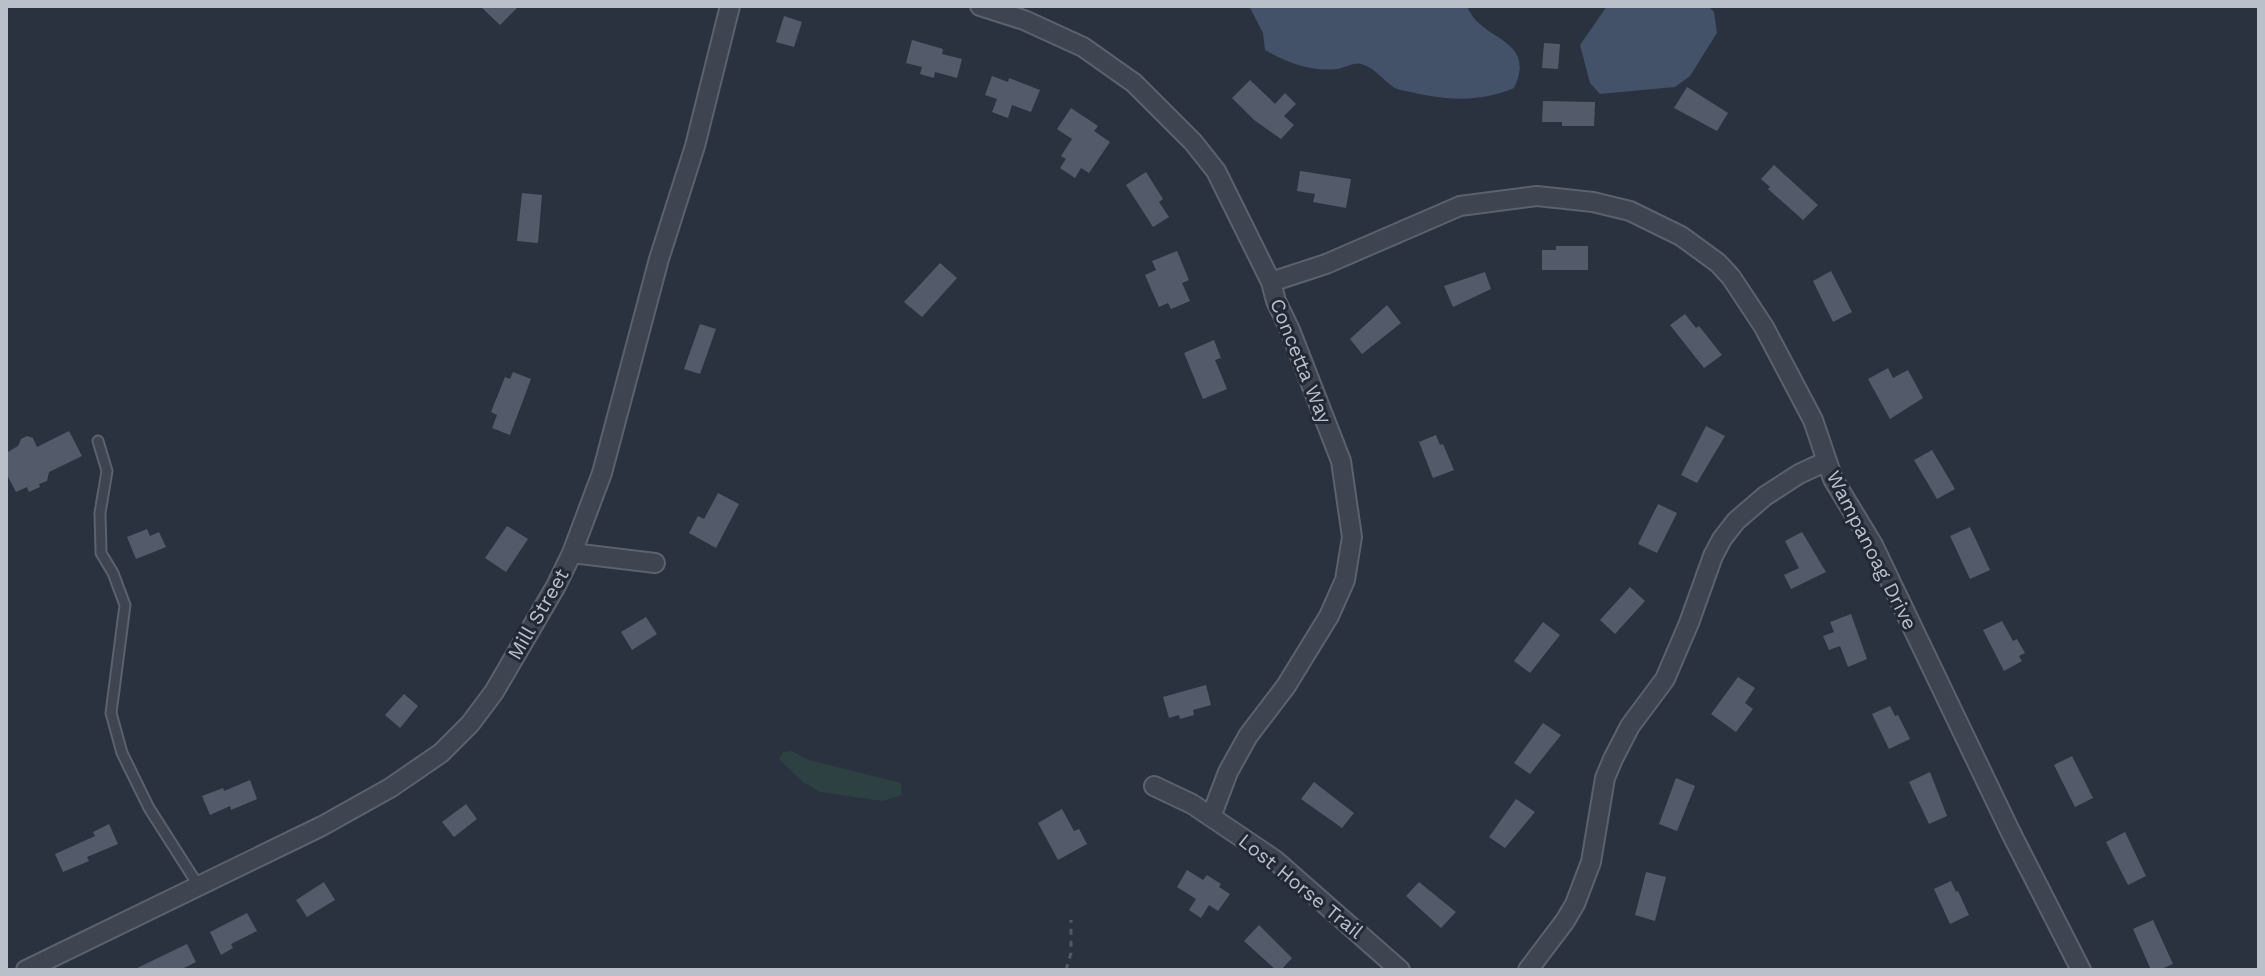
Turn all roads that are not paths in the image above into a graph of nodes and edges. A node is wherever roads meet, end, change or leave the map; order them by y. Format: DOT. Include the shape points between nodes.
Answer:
graph roads {
  1 [pos="730,6"];
  2 [pos="980,6"];
  3 [pos="1271,282"];
  4 [pos="98,441"];
  5 [pos="1827,461"];
  6 [pos="572,553"];
  7 [pos="655,563"];
  8 [pos="1154,786"];
  9 [pos="1211,817"];
  10 [pos="198,885"];
  11 [pos="26,970"];
  12 [pos="1400,970"];
  13 [pos="1528,970"];
  14 [pos="2081,970"];
  1 -- 6 [label="street, Mill Street" via="602,473"];
  2 -- 3 [label="street, Concetta Way" via="1083,47 1134,83 1216,171"];
  3 -- 5 [label="street, Wampanoag Drive" via="1460,206 1537,196 1630,211 1681,236 1731,277 1813,420"];
  3 -- 9 [label="street, Concetta Way" via="1341,461 1352,537 1345,580 1329,616 1248,736"];
  4 -- 10 [label="lane" via="107,471 101,553 125,605 111,713 122,753 149,808"];
  5 -- 13 [label="street" via="1765,496 1722,539 1665,679 1630,726 1605,778 1591,862 1575,904"];
  5 -- 14 [label="street, Wampanoag Drive"];
  6 -- 7 [label="street"];
  6 -- 10 [label="street, Mill Street" via="494,692 441,753 322,826"];
  8 -- 9 [label="street, Lost Horse Trail"];
  9 -- 12 [label="street, Lost Horse Trail" via="1275,860"];
  10 -- 11 [label="street, Mill Street"];
}
